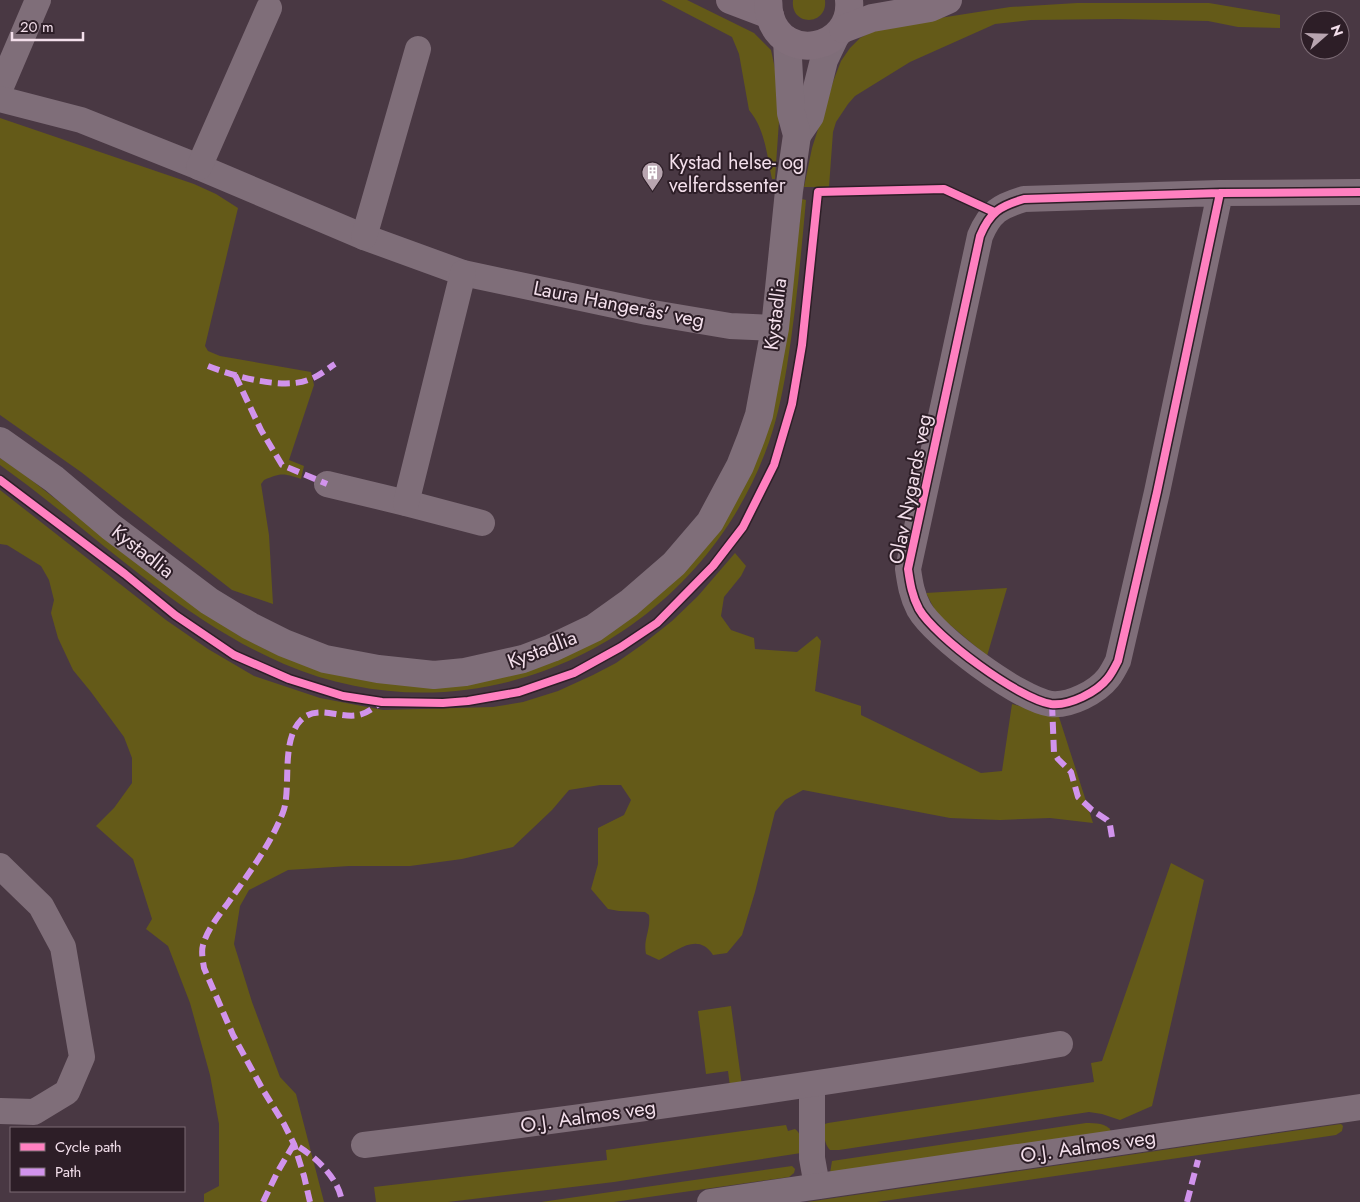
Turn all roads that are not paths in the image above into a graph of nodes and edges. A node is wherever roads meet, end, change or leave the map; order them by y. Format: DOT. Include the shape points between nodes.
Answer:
graph roads {
  1 [pos="38,0"];
  2 [pos="730,0"];
  3 [pos="849,0"];
  4 [pos="948,0"];
  5 [pos="269,8"];
  6 [pos="769,8"];
  7 [pos="838,33"];
  8 [pos="787,40"];
  9 [pos="418,49"];
  10 [pos="0,90"];
  11 [pos="0,99"];
  12 [pos="797,135"];
  13 [pos="199,167"];
  14 [pos="1360,192"];
  15 [pos="1220,193"];
  16 [pos="364,237"];
  17 [pos="463,273"];
  18 [pos="775,328"];
  19 [pos="0,441"];
  20 [pos="327,484"];
  21 [pos="406,503"];
  22 [pos="482,524"];
  23 [pos="0,866"];
  24 [pos="1060,1044"];
  25 [pos="812,1085"];
  26 [pos="1360,1107"];
  27 [pos="0,1111"];
  28 [pos="364,1145"];
  29 [pos="817,1186"];
  30 [pos="710,1202"];
  1 -- 10 [label="street"];
  2 -- 6 [label="main road"];
  3 -- 7 [label="main road" via="848,18"];
  4 -- 7 [label="main road" via="930,8 872,18"];
  5 -- 13 [label="street"];
  6 -- 8 [label="main road" via="776,29"];
  7 -- 8 [label="main road" via="813,46"];
  7 -- 12 [label="street, Kystadlia" via="824,60 810,116"];
  8 -- 12 [label="street, Kystadlia" via="791,113"];
  9 -- 16 [label="street"];
  11 -- 13 [label="street, Laura Hangerås' veg" via="81,120"];
  12 -- 18 [label="street, Kystadlia" via="788,191"];
  13 -- 16 [label="street, Laura Hangerås' veg"];
  14 -- 15 [label="street, Olav Nygards veg"];
  15 -- 15 [label="street, Olav Nygards veg" via="1118,661 1108,678 1092,692 1074,701 1052,704 1028,696 1009,686 933,628 919,610 911,591 908,569 980,236 994,212 1024,199"];
  16 -- 17 [label="street, Laura Hangerås' veg"];
  17 -- 18 [label="street, Laura Hangerås' veg" via="647,312 730,326"];
  17 -- 21 [label="street"];
  18 -- 19 [label="street, Kystadlia" via="759,415 740,466 710,522 674,564 594,628 523,659 466,672 434,675 378,669 325,659 284,643 209,601 54,479"];
  20 -- 21 [label="street"];
  21 -- 22 [label="street"];
  23 -- 27 [label="street" via="40,906 63,947 82,1056 67,1092 34,1112"];
  24 -- 25 [label="street, O.J. Aalmos veg"];
  25 -- 28 [label="street, O.J. Aalmos veg"];
  25 -- 29 [label="street" via="812,1158"];
  26 -- 29 [label="street, O.J. Aalmos veg"];
  29 -- 30 [label="street, O.J. Aalmos veg"];
}
